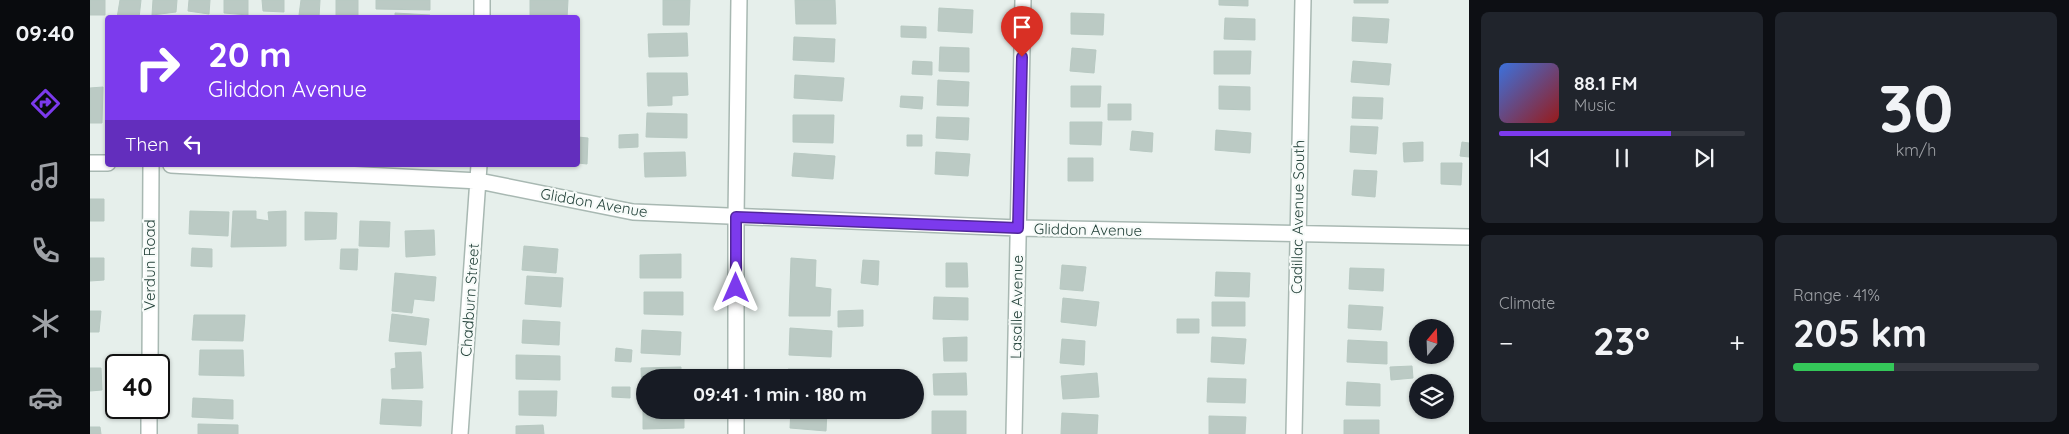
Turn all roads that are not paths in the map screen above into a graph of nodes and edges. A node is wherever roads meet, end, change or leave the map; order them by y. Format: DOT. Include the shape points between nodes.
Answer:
graph roads {
  1 [pos="482,0"];
  2 [pos="739,0"];
  3 [pos="1023,0"];
  4 [pos="1303,0"];
  5 [pos="482,15"];
  6 [pos="90,162"];
  7 [pos="105,163"];
  8 [pos="151,167"];
  9 [pos="209,167"];
  10 [pos="479,167"];
  11 [pos="478,181"];
  12 [pos="736,217"];
  13 [pos="1018,228"];
  14 [pos="1298,235"];
  15 [pos="1469,237"];
  16 [pos="150,354"];
  17 [pos="736,369"];
  18 [pos="149,419"];
  19 [pos="736,419"];
  20 [pos="149,434"];
  21 [pos="460,434"];
  22 [pos="736,434"];
  23 [pos="1014,434"];
  24 [pos="1294,434"];
  1 -- 5 [label="street"];
  2 -- 12 [label="street"];
  3 -- 13 [label="street, Lasalle Avenue"];
  4 -- 14 [label="street, Cadillac Avenue South"];
  6 -- 7 [label="street"];
  8 -- 16 [label="street, Verdun Road"];
  9 -- 11 [label="street, Gliddon Avenue"];
  10 -- 11 [label="street, Chadburn Street"];
  11 -- 12 [label="street, Gliddon Avenue" via="633,212"];
  11 -- 21 [label="street, Chadburn Street"];
  12 -- 13 [label="street, Gliddon Avenue"];
  12 -- 17 [label="street"];
  13 -- 14 [label="street, Gliddon Avenue"];
  13 -- 23 [label="street, Lasalle Avenue"];
  14 -- 15 [label="street, Gliddon Avenue"];
  14 -- 24 [label="street, Cadillac Avenue South"];
  18 -- 20 [label="street"];
  19 -- 22 [label="street"];
}
